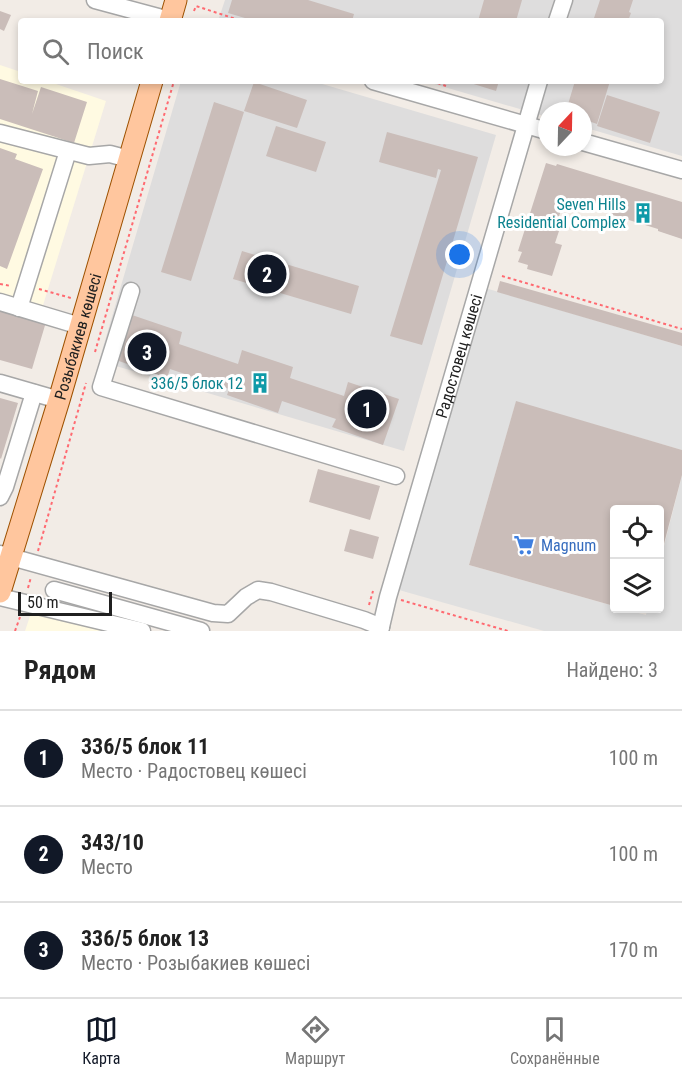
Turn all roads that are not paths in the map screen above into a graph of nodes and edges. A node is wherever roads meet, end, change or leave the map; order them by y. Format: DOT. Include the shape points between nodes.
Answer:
graph roads {
  1 [pos="96,0"];
  2 [pos="564,0"];
  3 [pos="172,15"];
  4 [pos="558,18"];
  5 [pos="151,84"];
  6 [pos="383,84"];
  7 [pos="538,84"];
  8 [pos="526,125"];
  9 [pos="538,128"];
  10 [pos="0,133"];
  11 [pos="592,145"];
  12 [pos="68,151"];
  13 [pos="129,159"];
  14 [pos="682,170"];
  15 [pos="131,291"];
  16 [pos="0,302"];
  17 [pos="19,308"];
  18 [pos="80,326"];
  19 [pos="0,383"];
  20 [pos="34,393"];
  21 [pos="59,400"];
  22 [pos="396,476"];
  23 [pos="0,497"];
  24 [pos="5,556"];
  25 [pos="54,590"];
  26 [pos="0,592"];
  27 [pos="0,597"];
  28 [pos="380,629"];
  29 [pos="142,631"];
  30 [pos="201,631"];
  1 -- 3 [label="street"];
  2 -- 4 [label="street"];
  5 -- 13 [label="main road, Розыбакиев көшесі"];
  6 -- 8 [label="street"];
  7 -- 8 [label="street, Радостовец көшесі"];
  8 -- 9 [label="street"];
  8 -- 28 [label="street, Радостовец көшесі"];
  10 -- 12 [label="street"];
  11 -- 14 [label="street"];
  12 -- 13 [label="street"];
  12 -- 17 [label="street"];
  13 -- 18 [label="main road, Розыбакиев көшесі"];
  15 -- 22 [label="street" via="101,387"];
  16 -- 17 [label="street"];
  17 -- 18 [label="street"];
  18 -- 21 [label="main road, Розыбакиев көшесі"];
  19 -- 20 [label="street"];
  20 -- 21 [label="street"];
  20 -- 23 [label="street"];
  21 -- 24 [label="main road, Розыбакиев көшесі"];
  24 -- 26 [label="main road, Розыбакиев көшесі"];
  24 -- 28 [label="street" via="213,613 228,614 258,590 354,616"];
  25 -- 30 [label="street"];
  27 -- 29 [label="street"];
}
